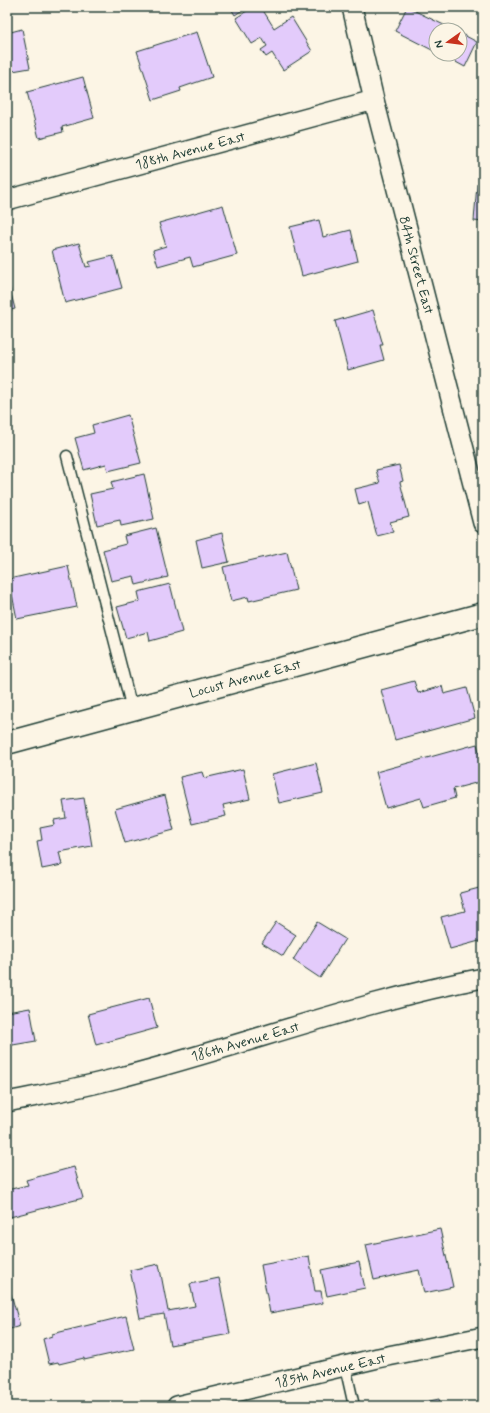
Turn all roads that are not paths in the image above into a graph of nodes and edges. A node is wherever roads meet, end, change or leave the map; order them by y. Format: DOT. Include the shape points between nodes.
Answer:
graph roads {
  1 [pos="352,7"];
  2 [pos="374,100"];
  3 [pos="7,200"];
  4 [pos="67,456"];
  5 [pos="483,523"];
  6 [pos="483,614"];
  7 [pos="132,709"];
  8 [pos="7,743"];
  9 [pos="483,978"];
  10 [pos="7,1102"];
  11 [pos="483,1337"];
  12 [pos="345,1366"];
  13 [pos="177,1406"];
  14 [pos="354,1406"];
  1 -- 2 [label="street, 84th Street East"];
  2 -- 3 [label="street, 188th Avenue East"];
  2 -- 5 [label="street, 84th Street East"];
  4 -- 7 [label="lane"];
  6 -- 7 [label="street, Locust Avenue East"];
  7 -- 8 [label="street, Locust Avenue East"];
  9 -- 10 [label="street, 186th Avenue East" via="440,986 127,1076"];
  11 -- 12 [label="street, 185th Avenue East"];
  12 -- 13 [label="street, 185th Avenue East"];
  12 -- 14 [label="lane"];
}
